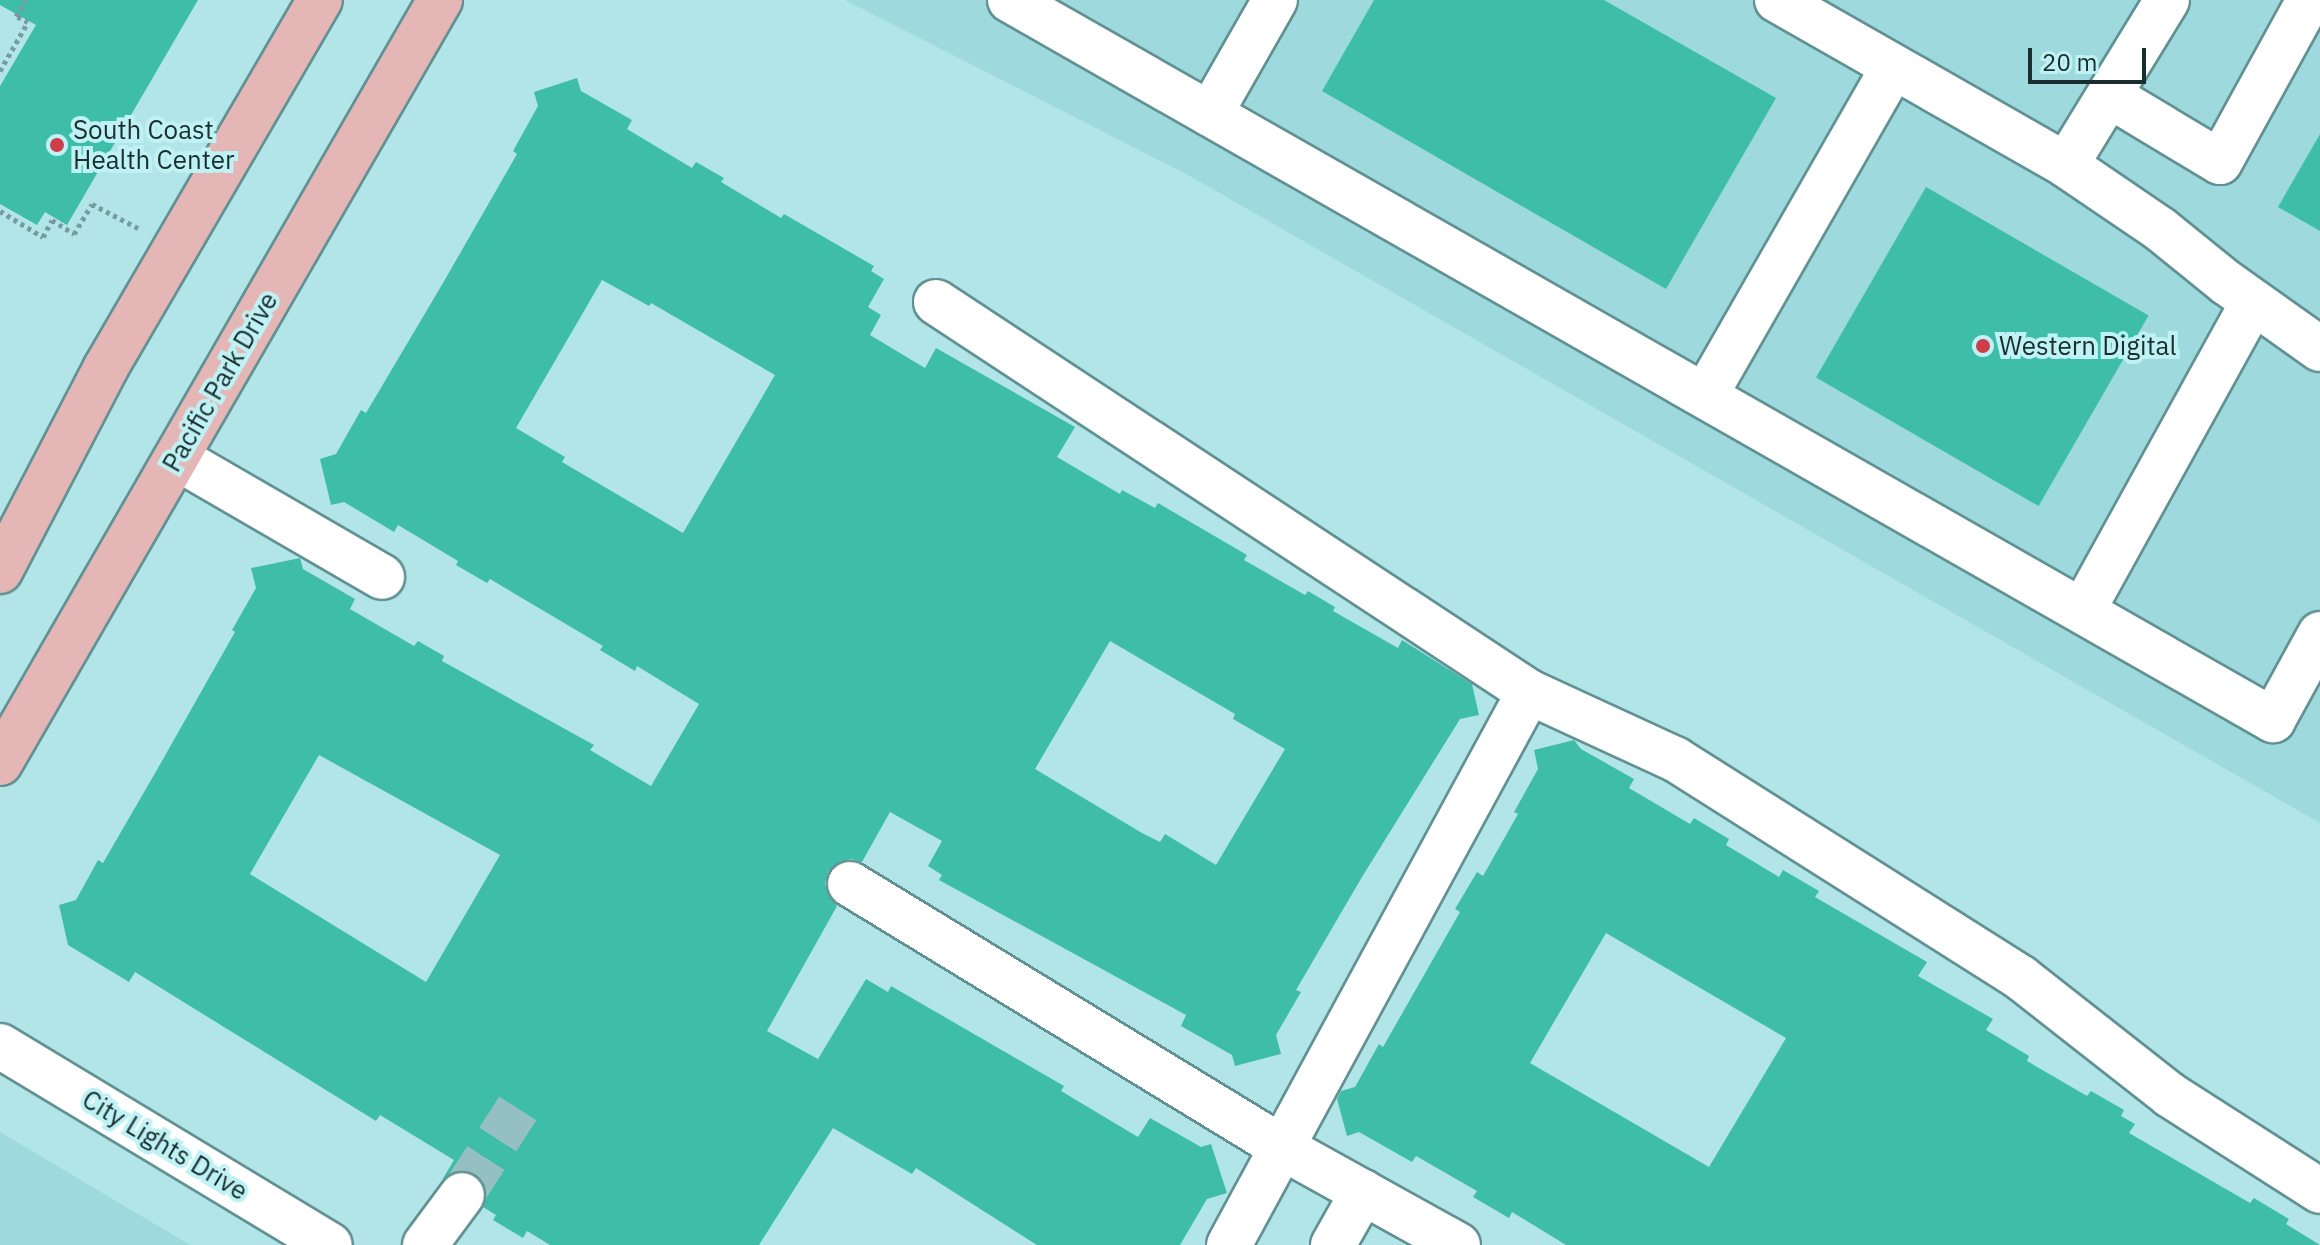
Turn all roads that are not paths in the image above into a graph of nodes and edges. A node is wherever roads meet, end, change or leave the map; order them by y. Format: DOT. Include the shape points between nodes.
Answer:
graph roads {
  1 [pos="320,0"];
  2 [pos="1010,0"];
  3 [pos="1275,0"];
  4 [pos="1777,0"];
  5 [pos="2167,0"];
  6 [pos="2309,0"];
  7 [pos="431,7"];
  8 [pos="1893,67"];
  9 [pos="2110,96"];
  10 [pos="1210,114"];
  11 [pos="2066,165"];
  12 [pos="936,302"];
  13 [pos="2253,302"];
  14 [pos="2320,349"];
  15 [pos="1706,394"];
  16 [pos="177,458"];
  17 [pos="0,571"];
  18 [pos="382,577"];
  19 [pos="2083,610"];
  20 [pos="2320,634"];
  21 [pos="1529,692"];
  22 [pos="0,763"];
  23 [pos="850,884"];
  24 [pos="0,1046"];
  25 [pos="1283,1148"];
  26 [pos="2320,1191"];
  27 [pos="1363,1192"];
  28 [pos="462,1195"];
  29 [pos="330,1245"];
  30 [pos="425,1245"];
  31 [pos="1229,1245"];
  32 [pos="1333,1245"];
  33 [pos="1458,1245"];
  1 -- 17 [label="main road" via="105,369"];
  2 -- 10 [label="street"];
  3 -- 10 [label="street"];
  4 -- 8 [label="street"];
  5 -- 9 [label="street"];
  6 -- 9 [label="street" via="2220,162"];
  7 -- 16 [label="main road, Pacific Park Drive"];
  8 -- 11 [label="street"];
  8 -- 15 [label="street"];
  9 -- 11 [label="street"];
  10 -- 15 [label="street"];
  11 -- 13 [label="street"];
  12 -- 21 [label="street"];
  13 -- 14 [label="street"];
  13 -- 19 [label="street"];
  15 -- 19 [label="street"];
  16 -- 18 [label="street"];
  16 -- 22 [label="main road, Pacific Park Drive"];
  19 -- 20 [label="street" via="2273,720"];
  21 -- 25 [label="street"];
  21 -- 26 [label="street" via="1689,768 2021,978 2170,1095"];
  23 -- 25 [label="street"];
  24 -- 29 [label="street, City Lights Drive"];
  25 -- 27 [label="street"];
  25 -- 31 [label="street"];
  27 -- 32 [label="street"];
  27 -- 33 [label="street"];
  28 -- 30 [label="street"];
}
